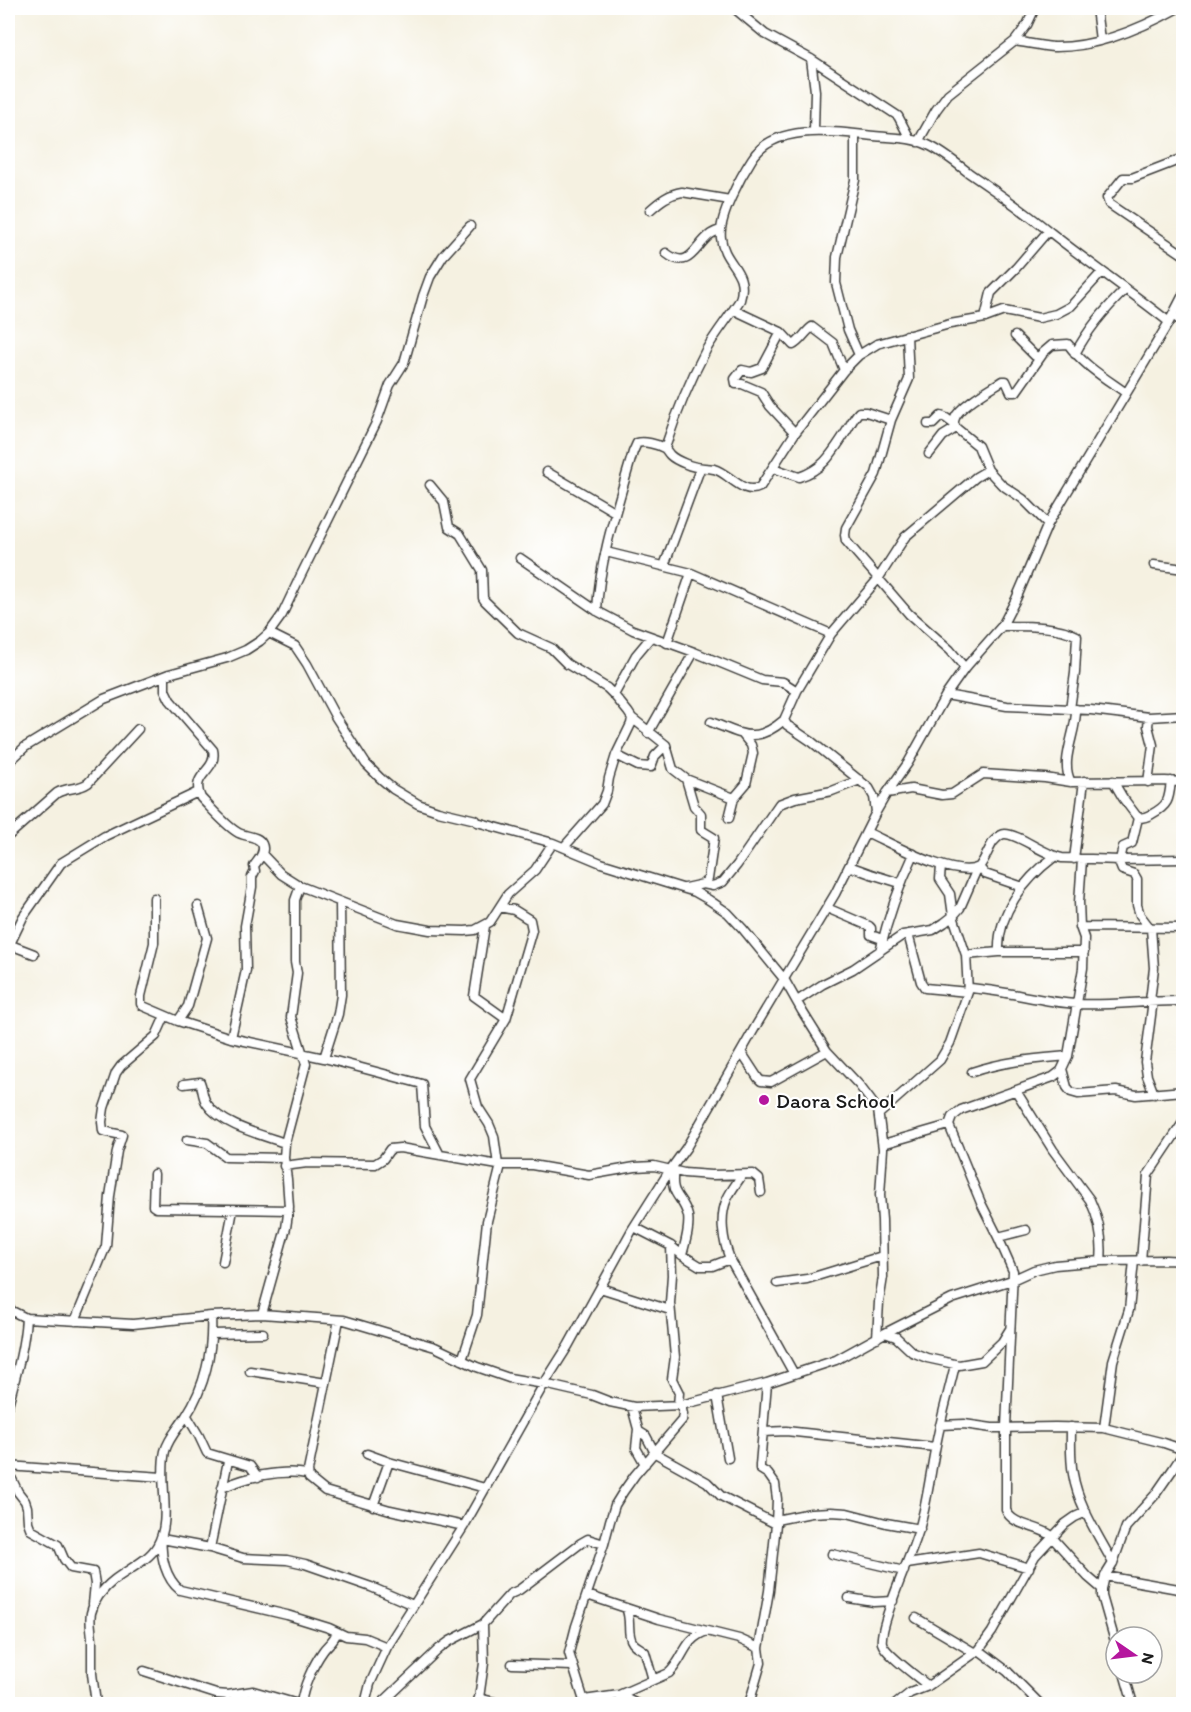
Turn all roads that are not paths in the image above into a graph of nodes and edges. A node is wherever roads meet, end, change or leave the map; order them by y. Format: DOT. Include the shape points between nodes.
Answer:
graph roads {
  1 [pos="1035,8"];
  2 [pos="1096,8"];
  3 [pos="1178,8"];
  4 [pos="735,9"];
  5 [pos="1100,40"];
  6 [pos="1015,41"];
  7 [pos="811,59"];
  8 [pos="814,131"];
  9 [pos="855,134"];
  10 [pos="914,140"];
  11 [pos="1184,158"];
  12 [pos="730,200"];
  13 [pos="650,210"];
  14 [pos="470,226"];
  15 [pos="720,230"];
  16 [pos="1048,231"];
  17 [pos="666,253"];
  18 [pos="1184,255"];
  19 [pos="1102,272"];
  20 [pos="1126,288"];
  21 [pos="1183,294"];
  22 [pos="734,310"];
  23 [pos="985,318"];
  24 [pos="1171,319"];
  25 [pos="1184,324"];
  26 [pos="782,332"];
  27 [pos="907,335"];
  28 [pos="1015,336"];
  29 [pos="1075,354"];
  30 [pos="859,355"];
  31 [pos="1042,355"];
  32 [pos="844,370"];
  33 [pos="1126,393"];
  34 [pos="891,420"];
  35 [pos="928,424"];
  36 [pos="955,426"];
  37 [pos="795,433"];
  38 [pos="665,448"];
  39 [pos="929,453"];
  40 [pos="773,468"];
  41 [pos="700,469"];
  42 [pos="988,470"];
  43 [pos="548,472"];
  44 [pos="430,485"];
  45 [pos="615,512"];
  46 [pos="1048,524"];
  47 [pos="606,552"];
  48 [pos="520,558"];
  49 [pos="1154,565"];
  50 [pos="664,566"];
  51 [pos="1184,569"];
  52 [pos="691,573"];
  53 [pos="878,579"];
  54 [pos="597,611"];
  55 [pos="1002,626"];
  56 [pos="269,633"];
  57 [pos="831,634"];
  58 [pos="651,637"];
  59 [pos="667,643"];
  60 [pos="694,652"];
  61 [pos="965,668"];
  62 [pos="165,676"];
  63 [pos="797,691"];
  64 [pos="614,695"];
  65 [pos="946,695"];
  66 [pos="1073,709"];
  67 [pos="1184,715"];
  68 [pos="1149,717"];
  69 [pos="632,718"];
  70 [pos="784,720"];
  71 [pos="711,722"];
  72 [pos="138,729"];
  73 [pos="648,733"];
  74 [pos="743,735"];
  75 [pos="666,745"];
  76 [pos="616,755"];
  77 [pos="8,763"];
  78 [pos="686,779"];
  79 [pos="860,780"];
  80 [pos="1084,781"];
  81 [pos="1071,782"];
  82 [pos="1113,782"];
  83 [pos="1148,782"];
  84 [pos="1171,782"];
  85 [pos="1184,782"];
  86 [pos="198,792"];
  87 [pos="887,793"];
  88 [pos="734,798"];
  89 [pos="876,812"];
  90 [pos="729,818"];
  91 [pos="1138,818"];
  92 [pos="866,832"];
  93 [pos="8,836"];
  94 [pos="554,843"];
  95 [pos="564,847"];
  96 [pos="262,854"];
  97 [pos="914,854"];
  98 [pos="1054,856"];
  99 [pos="1078,859"];
  100 [pos="1184,859"];
  101 [pos="1119,860"];
  102 [pos="849,866"];
  103 [pos="941,866"];
  104 [pos="978,868"];
  105 [pos="900,883"];
  106 [pos="703,884"];
  107 [pos="300,886"];
  108 [pos="1023,886"];
  109 [pos="685,889"];
  110 [pos="153,898"];
  111 [pos="340,902"];
  112 [pos="198,906"];
  113 [pos="500,908"];
  114 [pos="827,908"];
  115 [pos="953,916"];
  116 [pos="485,926"];
  117 [pos="1080,927"];
  118 [pos="1150,928"];
  119 [pos="1184,928"];
  120 [pos="908,934"];
  121 [pos="882,939"];
  122 [pos="9,944"];
  123 [pos="880,951"];
  124 [pos="999,952"];
  125 [pos="1084,952"];
  126 [pos="34,954"];
  127 [pos="966,955"];
  128 [pos="784,979"];
  129 [pos="968,990"];
  130 [pos="797,1000"];
  131 [pos="1152,1000"];
  132 [pos="1184,1001"];
  133 [pos="1077,1004"];
  134 [pos="165,1016"];
  135 [pos="506,1019"];
  136 [pos="178,1021"];
  137 [pos="231,1038"];
  138 [pos="827,1051"];
  139 [pos="741,1052"];
  140 [pos="302,1054"];
  141 [pos="1068,1056"];
  142 [pos="324,1058"];
  143 [pos="1062,1069"];
  144 [pos="972,1072"];
  145 [pos="184,1084"];
  146 [pos="1016,1091"];
  147 [pos="1184,1092"];
  148 [pos="1154,1094"];
  149 [pos="879,1114"];
  150 [pos="1184,1120"];
  151 [pos="949,1125"];
  152 [pos="187,1140"];
  153 [pos="285,1143"];
  154 [pos="883,1144"];
  155 [pos="440,1155"];
  156 [pos="284,1162"];
  157 [pos="499,1165"];
  158 [pos="672,1170"];
  159 [pos="154,1174"];
  160 [pos="742,1175"];
  161 [pos="761,1192"];
  162 [pos="233,1209"];
  163 [pos="289,1210"];
  164 [pos="634,1227"];
  165 [pos="1026,1230"];
  166 [pos="998,1237"];
  167 [pos="671,1246"];
  168 [pos="681,1255"];
  169 [pos="882,1256"];
  170 [pos="729,1259"];
  171 [pos="1137,1261"];
  172 [pos="223,1262"];
  173 [pos="1101,1262"];
  174 [pos="1184,1262"];
  175 [pos="1012,1280"];
  176 [pos="777,1283"];
  177 [pos="600,1288"];
  178 [pos="8,1309"];
  179 [pos="670,1310"];
  180 [pos="262,1314"];
  181 [pos="211,1316"];
  182 [pos="26,1318"];
  183 [pos="339,1320"];
  184 [pos="75,1321"];
  185 [pos="1011,1326"];
  186 [pos="263,1333"];
  187 [pos="212,1334"];
  188 [pos="881,1335"];
  189 [pos="462,1360"];
  190 [pos="955,1365"];
  191 [pos="250,1371"];
  192 [pos="794,1374"];
  193 [pos="326,1383"];
  194 [pos="766,1383"];
  195 [pos="544,1384"];
  196 [pos="717,1395"];
  197 [pos="8,1405"];
  198 [pos="680,1405"];
  199 [pos="632,1407"];
  200 [pos="187,1416"];
  201 [pos="940,1425"];
  202 [pos="1006,1426"];
  203 [pos="1071,1427"];
  204 [pos="1104,1428"];
  205 [pos="638,1431"];
  206 [pos="763,1432"];
  207 [pos="935,1447"];
  208 [pos="1184,1451"];
  209 [pos="655,1453"];
  210 [pos="367,1454"];
  211 [pos="728,1458"];
  212 [pos="228,1461"];
  213 [pos="389,1462"];
  214 [pos="645,1464"];
  215 [pos="8,1466"];
  216 [pos="8,1471"];
  217 [pos="307,1474"];
  218 [pos="162,1477"];
  219 [pos="258,1477"];
  220 [pos="222,1488"];
  221 [pos="485,1488"];
  222 [pos="373,1506"];
  223 [pos="1086,1512"];
  224 [pos="776,1522"];
  225 [pos="464,1526"];
  226 [pos="920,1529"];
  227 [pos="162,1537"];
  228 [pos="1052,1538"];
  229 [pos="604,1544"];
  230 [pos="210,1548"];
  231 [pos="832,1554"];
  232 [pos="1113,1563"];
  233 [pos="905,1568"];
  234 [pos="1029,1568"];
  235 [pos="1105,1576"];
  236 [pos="1102,1589"];
  237 [pos="1184,1590"];
  238 [pos="587,1595"];
  239 [pos="849,1598"];
  240 [pos="893,1601"];
  241 [pos="413,1605"];
  242 [pos="93,1607"];
  243 [pos="626,1608"];
  244 [pos="916,1618"];
  245 [pos="483,1624"];
  246 [pos="1110,1625"];
  247 [pos="707,1631"];
  248 [pos="336,1632"];
  249 [pos="387,1647"];
  250 [pos="759,1648"];
  251 [pos="977,1651"];
  252 [pos="512,1664"];
  253 [pos="572,1665"];
  254 [pos="144,1671"];
  255 [pos="653,1680"];
  256 [pos="1127,1685"];
  257 [pos="928,1686"];
  258 [pos="619,1695"];
  259 [pos="478,1701"];
  260 [pos="584,1702"];
  261 [pos="96,1704"];
  262 [pos="300,1704"];
  263 [pos="365,1704"];
  264 [pos="381,1704"];
  265 [pos="502,1704"];
  266 [pos="637,1704"];
  267 [pos="749,1704"];
  268 [pos="896,1704"];
  269 [pos="1040,1704"];
  270 [pos="1133,1704"];
  1 -- 6 [label="street"];
  2 -- 5 [label="street"];
  3 -- 5 [label="street"];
  4 -- 7 [label="street" via="765,34"];
  5 -- 6 [label="street" via="1053,47"];
  6 -- 10 [label="street" via="948,94"];
  7 -- 8 [label="street"];
  7 -- 10 [label="street" via="898,116"];
  8 -- 9 [label="street"];
  8 -- 12 [label="street" via="763,146"];
  9 -- 10 [label="street"];
  9 -- 30 [label="street" via="855,180 837,257 836,283"];
  10 -- 16 [label="street" via="935,149 995,189"];
  11 -- 18 [label="street" via="1123,178 1107,198 1109,204"];
  12 -- 13 [label="street" via="682,192"];
  12 -- 15 [label="street"];
  14 -- 56 [label="street" via="430,277 404,363 390,385 377,421 291,598"];
  15 -- 17 [label="street" via="686,259 678,260"];
  15 -- 22 [label="street" via="723,249 741,277 740,300"];
  16 -- 19 [label="street"];
  16 -- 23 [label="street" via="991,293"];
  19 -- 20 [label="street"];
  19 -- 23 [label="street" via="1071,306 1056,314 1039,318 1004,311"];
  20 -- 24 [label="street"];
  20 -- 29 [label="street" via="1105,310"];
  21 -- 24 [label="street"];
  22 -- 26 [label="street"];
  22 -- 38 [label="street" via="707,349 682,400"];
  23 -- 27 [label="street"];
  24 -- 25 [label="street"];
  24 -- 33 [label="street"];
  26 -- 32 [label="street" via="794,345 812,327 832,343"];
  26 -- 37 [label="street" via="762,368 742,370 735,379 736,384 761,392"];
  27 -- 30 [label="street" via="877,344"];
  27 -- 34 [label="street" via="909,379"];
  28 -- 31 [label="street" via="1035,356"];
  29 -- 31 [label="street" via="1068,344 1056,344"];
  29 -- 33 [label="street"];
  30 -- 32 [label="street"];
  31 -- 36 [label="street" via="1016,392 1012,393 1006,381 1002,381 960,410 954,419"];
  32 -- 37 [label="street"];
  33 -- 46 [label="street"];
  34 -- 40 [label="street" via="859,412 823,465 799,477"];
  34 -- 53 [label="street" via="876,474 845,535"];
  35 -- 36 [label="street" via="941,416"];
  36 -- 39 [label="street"];
  36 -- 42 [label="street" via="978,446"];
  37 -- 40 [label="street"];
  38 -- 41 [label="street" via="671,456"];
  38 -- 45 [label="street" via="637,442"];
  40 -- 41 [label="street" via="754,490 714,469"];
  41 -- 50 [label="street"];
  42 -- 46 [label="street"];
  42 -- 53 [label="street" via="911,531"];
  43 -- 45 [label="street"];
  44 -- 64 [label="street" via="444,502 449,527 460,534 482,570 485,601 518,633 551,648 567,664"];
  45 -- 47 [label="street"];
  46 -- 55 [label="street"];
  47 -- 50 [label="street"];
  47 -- 54 [label="street"];
  48 -- 54 [label="street"];
  49 -- 51 [label="street"];
  50 -- 52 [label="street"];
  52 -- 57 [label="street"];
  52 -- 59 [label="street"];
  53 -- 57 [label="street"];
  53 -- 61 [label="street"];
  54 -- 58 [label="street"];
  55 -- 61 [label="street"];
  55 -- 66 [label="street" via="1061,630 1077,636"];
  56 -- 62 [label="street" via="227,658"];
  56 -- 94 [label="street" via="295,646 366,764 393,789 424,807"];
  57 -- 63 [label="street"];
  58 -- 59 [label="street"];
  58 -- 64 [label="street"];
  59 -- 60 [label="street"];
  60 -- 63 [label="street" via="762,680 783,682"];
  60 -- 73 [label="street"];
  61 -- 65 [label="street"];
  62 -- 77 [label="street" via="105,699 25,747"];
  62 -- 86 [label="street" via="170,700 213,750 213,764 199,779"];
  63 -- 70 [label="street"];
  64 -- 69 [label="street"];
  65 -- 66 [label="street" via="1007,706"];
  65 -- 87 [label="street"];
  66 -- 68 [label="street"];
  66 -- 81 [label="street" via="1075,722 1066,770"];
  67 -- 68 [label="street"];
  68 -- 83 [label="street" via="1153,745"];
  69 -- 73 [label="street"];
  69 -- 76 [label="street"];
  70 -- 74 [label="street" via="754,736"];
  70 -- 79 [label="street"];
  71 -- 74 [label="street"];
  72 -- 93 [label="street" via="88,783 57,793"];
  73 -- 75 [label="street"];
  74 -- 88 [label="street" via="753,753 746,784"];
  75 -- 76 [label="street" via="651,767"];
  75 -- 78 [label="street" via="674,769"];
  76 -- 95 [label="street" via="602,804"];
  78 -- 88 [label="street"];
  78 -- 106 [label="street" via="694,806 701,814 701,830 714,838 710,875"];
  79 -- 89 [label="street" via="873,793"];
  79 -- 106 [label="street" via="779,804 723,882"];
  80 -- 81 [label="street"];
  80 -- 82 [label="street"];
  80 -- 99 [label="street"];
  81 -- 87 [label="street" via="983,774 952,794 911,789"];
  82 -- 83 [label="street"];
  82 -- 91 [label="street"];
  83 -- 84 [label="street"];
  84 -- 85 [label="street"];
  84 -- 91 [label="street" via="1167,804"];
  86 -- 96 [label="street" via="235,831 262,843"];
  86 -- 122 [label="street" via="105,836 61,863"];
  87 -- 89 [label="street"];
  88 -- 90 [label="street"];
  89 -- 92 [label="street"];
  91 -- 101 [label="street" via="1132,843 1122,848"];
  92 -- 97 [label="street"];
  92 -- 102 [label="street"];
  94 -- 95 [label="street"];
  94 -- 113 [label="street"];
  95 -- 109 [label="street"];
  96 -- 107 [label="street" via="281,874"];
  96 -- 137 [label="street" via="252,877 245,926 246,970"];
  97 -- 103 [label="street"];
  97 -- 105 [label="street"];
  98 -- 99 [label="street"];
  98 -- 104 [label="street" via="1005,834 993,842"];
  98 -- 108 [label="street"];
  99 -- 101 [label="street"];
  99 -- 117 [label="street"];
  100 -- 101 [label="street"];
  101 -- 118 [label="street" via="1122,870 1137,879 1137,905"];
  102 -- 105 [label="street"];
  102 -- 114 [label="street"];
  103 -- 104 [label="street" via="968,871"];
  103 -- 115 [label="street" via="940,879 949,891"];
  104 -- 108 [label="street"];
  104 -- 115 [label="street"];
  105 -- 121 [label="street"];
  106 -- 109 [label="street"];
  107 -- 111 [label="street"];
  107 -- 140 [label="street" via="295,900 297,973 291,1017"];
  108 -- 124 [label="street" via="1002,924"];
  109 -- 128 [label="street" via="728,913"];
  110 -- 134 [label="street" via="154,943 141,1004"];
  111 -- 116 [label="street" via="419,929 465,931"];
  111 -- 142 [label="street" via="341,995"];
  112 -- 136 [label="street" via="207,938 188,1006"];
  113 -- 116 [label="street"];
  113 -- 135 [label="street" via="514,910 530,920 532,930"];
  114 -- 121 [label="street" via="869,926 871,935"];
  114 -- 128 [label="street"];
  115 -- 120 [label="street" via="933,930"];
  115 -- 127 [label="street"];
  116 -- 135 [label="street" via="474,996"];
  117 -- 118 [label="street"];
  117 -- 125 [label="street"];
  118 -- 119 [label="street"];
  118 -- 131 [label="street"];
  120 -- 123 [label="street"];
  120 -- 129 [label="street" via="925,988"];
  121 -- 123 [label="street"];
  122 -- 126 [label="street"];
  123 -- 130 [label="street"];
  124 -- 125 [label="street"];
  124 -- 127 [label="street"];
  125 -- 133 [label="street"];
  127 -- 129 [label="street"];
  128 -- 130 [label="street"];
  128 -- 139 [label="street"];
  129 -- 133 [label="street" via="985,989"];
  129 -- 149 [label="street" via="940,1060"];
  130 -- 138 [label="street"];
  131 -- 132 [label="street"];
  131 -- 133 [label="street"];
  131 -- 148 [label="street" via="1145,1062"];
  133 -- 141 [label="street"];
  134 -- 136 [label="street"];
  134 -- 184 [label="street" via="156,1036 119,1069 108,1095 102,1128 122,1135 110,1196 106,1246"];
  135 -- 157 [label="street" via="470,1079 478,1107 494,1136"];
  136 -- 137 [label="street"];
  137 -- 140 [label="street"];
  138 -- 139 [label="street" via="771,1082 761,1081"];
  138 -- 149 [label="street" via="859,1085"];
  139 -- 158 [label="street"];
  140 -- 142 [label="street"];
  140 -- 153 [label="street" via="305,1068"];
  141 -- 143 [label="street"];
  141 -- 144 [label="street" via="1007,1062"];
  142 -- 155 [label="street" via="422,1084 425,1126"];
  143 -- 146 [label="street" via="1053,1077"];
  143 -- 148 [label="street" via="1067,1087 1074,1093"];
  145 -- 153 [label="street" via="200,1082 207,1105 225,1120"];
  146 -- 151 [label="street" via="961,1110"];
  146 -- 173 [label="street" via="1090,1200 1101,1235"];
  147 -- 148 [label="street"];
  149 -- 154 [label="street"];
  150 -- 171 [label="street" via="1148,1175"];
  151 -- 154 [label="street"];
  151 -- 166 [label="street"];
  152 -- 156 [label="street" via="207,1143 226,1157"];
  153 -- 156 [label="street"];
  154 -- 169 [label="street"];
  155 -- 156 [label="street" via="395,1148 375,1164"];
  155 -- 157 [label="street"];
  156 -- 163 [label="street"];
  157 -- 158 [label="street" via="532,1165 589,1175 641,1166"];
  157 -- 189 [label="street" via="487,1221 477,1315"];
  158 -- 160 [label="street"];
  158 -- 164 [label="street"];
  158 -- 168 [label="street" via="672,1187 688,1219"];
  159 -- 162 [label="street" via="154,1207"];
  160 -- 161 [label="street" via="755,1175"];
  160 -- 170 [label="street" via="724,1207 724,1243"];
  162 -- 163 [label="street"];
  162 -- 172 [label="street"];
  163 -- 180 [label="street"];
  164 -- 167 [label="street"];
  164 -- 177 [label="street"];
  165 -- 166 [label="street"];
  166 -- 175 [label="street" via="1013,1271"];
  167 -- 168 [label="street"];
  167 -- 179 [label="street"];
  168 -- 170 [label="street" via="704,1267"];
  169 -- 176 [label="street" via="807,1279"];
  169 -- 188 [label="street"];
  170 -- 192 [label="street"];
  171 -- 173 [label="street"];
  171 -- 174 [label="street"];
  171 -- 204 [label="street" via="1129,1310 1113,1361"];
  173 -- 175 [label="street" via="1055,1265"];
  175 -- 185 [label="street"];
  175 -- 188 [label="street" via="952,1299"];
  177 -- 179 [label="street"];
  177 -- 195 [label="street"];
  178 -- 182 [label="street"];
  179 -- 198 [label="street" via="675,1357 672,1379"];
  180 -- 181 [label="street"];
  180 -- 183 [label="street"];
  181 -- 184 [label="street" via="134,1324"];
  181 -- 187 [label="street"];
  182 -- 184 [label="street"];
  182 -- 197 [label="street" via="25,1338"];
  183 -- 189 [label="street" via="435,1347"];
  183 -- 193 [label="street"];
  185 -- 190 [label="street" via="1002,1342 982,1361"];
  185 -- 202 [label="street"];
  186 -- 187 [label="street"];
  187 -- 200 [label="street" via="203,1384"];
  188 -- 190 [label="street" via="896,1337 912,1352"];
  188 -- 192 [label="street" via="836,1360"];
  189 -- 195 [label="street" via="509,1378"];
  190 -- 201 [label="street"];
  191 -- 193 [label="street"];
  192 -- 194 [label="street"];
  193 -- 217 [label="street"];
  194 -- 196 [label="street"];
  194 -- 206 [label="street"];
  195 -- 199 [label="street"];
  195 -- 221 [label="street"];
  196 -- 198 [label="street"];
  196 -- 211 [label="street"];
  198 -- 199 [label="street"];
  198 -- 209 [label="street" via="682,1420"];
  199 -- 205 [label="street"];
  200 -- 212 [label="street" via="207,1453"];
  200 -- 218 [label="street" via="168,1441"];
  201 -- 202 [label="street"];
  201 -- 207 [label="street"];
  202 -- 203 [label="street"];
  202 -- 228 [label="street" via="1008,1516"];
  203 -- 204 [label="street"];
  203 -- 223 [label="street" via="1073,1474"];
  204 -- 208 [label="street"];
  205 -- 209 [label="street" via="646,1436"];
  205 -- 214 [label="street" via="636,1448"];
  206 -- 207 [label="street"];
  206 -- 224 [label="street" via="760,1469 775,1484"];
  207 -- 226 [label="street"];
  208 -- 232 [label="street" via="1155,1495 1126,1527"];
  209 -- 214 [label="street"];
  209 -- 224 [label="street" via="707,1482 721,1496"];
  210 -- 213 [label="street"];
  212 -- 219 [label="street" via="250,1466"];
  212 -- 220 [label="street"];
  213 -- 221 [label="street"];
  213 -- 222 [label="street"];
  214 -- 229 [label="street" via="615,1504"];
  215 -- 218 [label="street"];
  216 -- 242 [label="street" via="25,1501 31,1530 58,1545 71,1568 93,1572"];
  217 -- 219 [label="street" via="291,1471"];
  217 -- 222 [label="street" via="325,1491"];
  218 -- 227 [label="street"];
  219 -- 220 [label="street"];
  220 -- 230 [label="street"];
  221 -- 225 [label="street"];
  222 -- 225 [label="street"];
  223 -- 228 [label="street" via="1065,1524"];
  223 -- 232 [label="street"];
  224 -- 226 [label="street" via="820,1511"];
  224 -- 250 [label="street"];
  225 -- 241 [label="street"];
  226 -- 233 [label="street"];
  227 -- 230 [label="street"];
  227 -- 242 [label="street" via="149,1555 112,1581"];
  227 -- 248 [label="street" via="163,1559 180,1590 287,1614"];
  228 -- 234 [label="street"];
  228 -- 236 [label="street"];
  229 -- 238 [label="street"];
  229 -- 245 [label="street" via="586,1539 510,1594"];
  230 -- 241 [label="street" via="243,1557 305,1564"];
  231 -- 233 [label="street"];
  232 -- 235 [label="street"];
  233 -- 234 [label="street" via="979,1553"];
  233 -- 240 [label="street"];
  234 -- 251 [label="street"];
  235 -- 236 [label="street"];
  235 -- 237 [label="street"];
  236 -- 246 [label="street"];
  238 -- 243 [label="street"];
  238 -- 253 [label="street" via="571,1643"];
  239 -- 240 [label="street"];
  240 -- 257 [label="street" via="883,1630 883,1647"];
  241 -- 249 [label="street"];
  242 -- 261 [label="street" via="90,1618"];
  243 -- 247 [label="street"];
  243 -- 255 [label="street" via="630,1615 630,1638 645,1652"];
  244 -- 251 [label="street"];
  245 -- 259 [label="street" via="484,1663"];
  245 -- 264 [label="street" via="439,1649"];
  247 -- 250 [label="street"];
  247 -- 255 [label="street" via="694,1636 672,1670"];
  248 -- 249 [label="street"];
  248 -- 262 [label="street" via="322,1652"];
  249 -- 263 [label="street"];
  250 -- 267 [label="street" via="761,1664"];
  251 -- 257 [label="street"];
  251 -- 269 [label="street" via="1007,1671"];
  252 -- 253 [label="street"];
  253 -- 260 [label="street"];
  254 -- 262 [label="street" via="216,1694 253,1691"];
  255 -- 258 [label="street"];
  256 -- 270 [label="street"];
  257 -- 268 [label="street"];
  258 -- 260 [label="street"];
  258 -- 266 [label="street"];
  259 -- 265 [label="street"];
}
